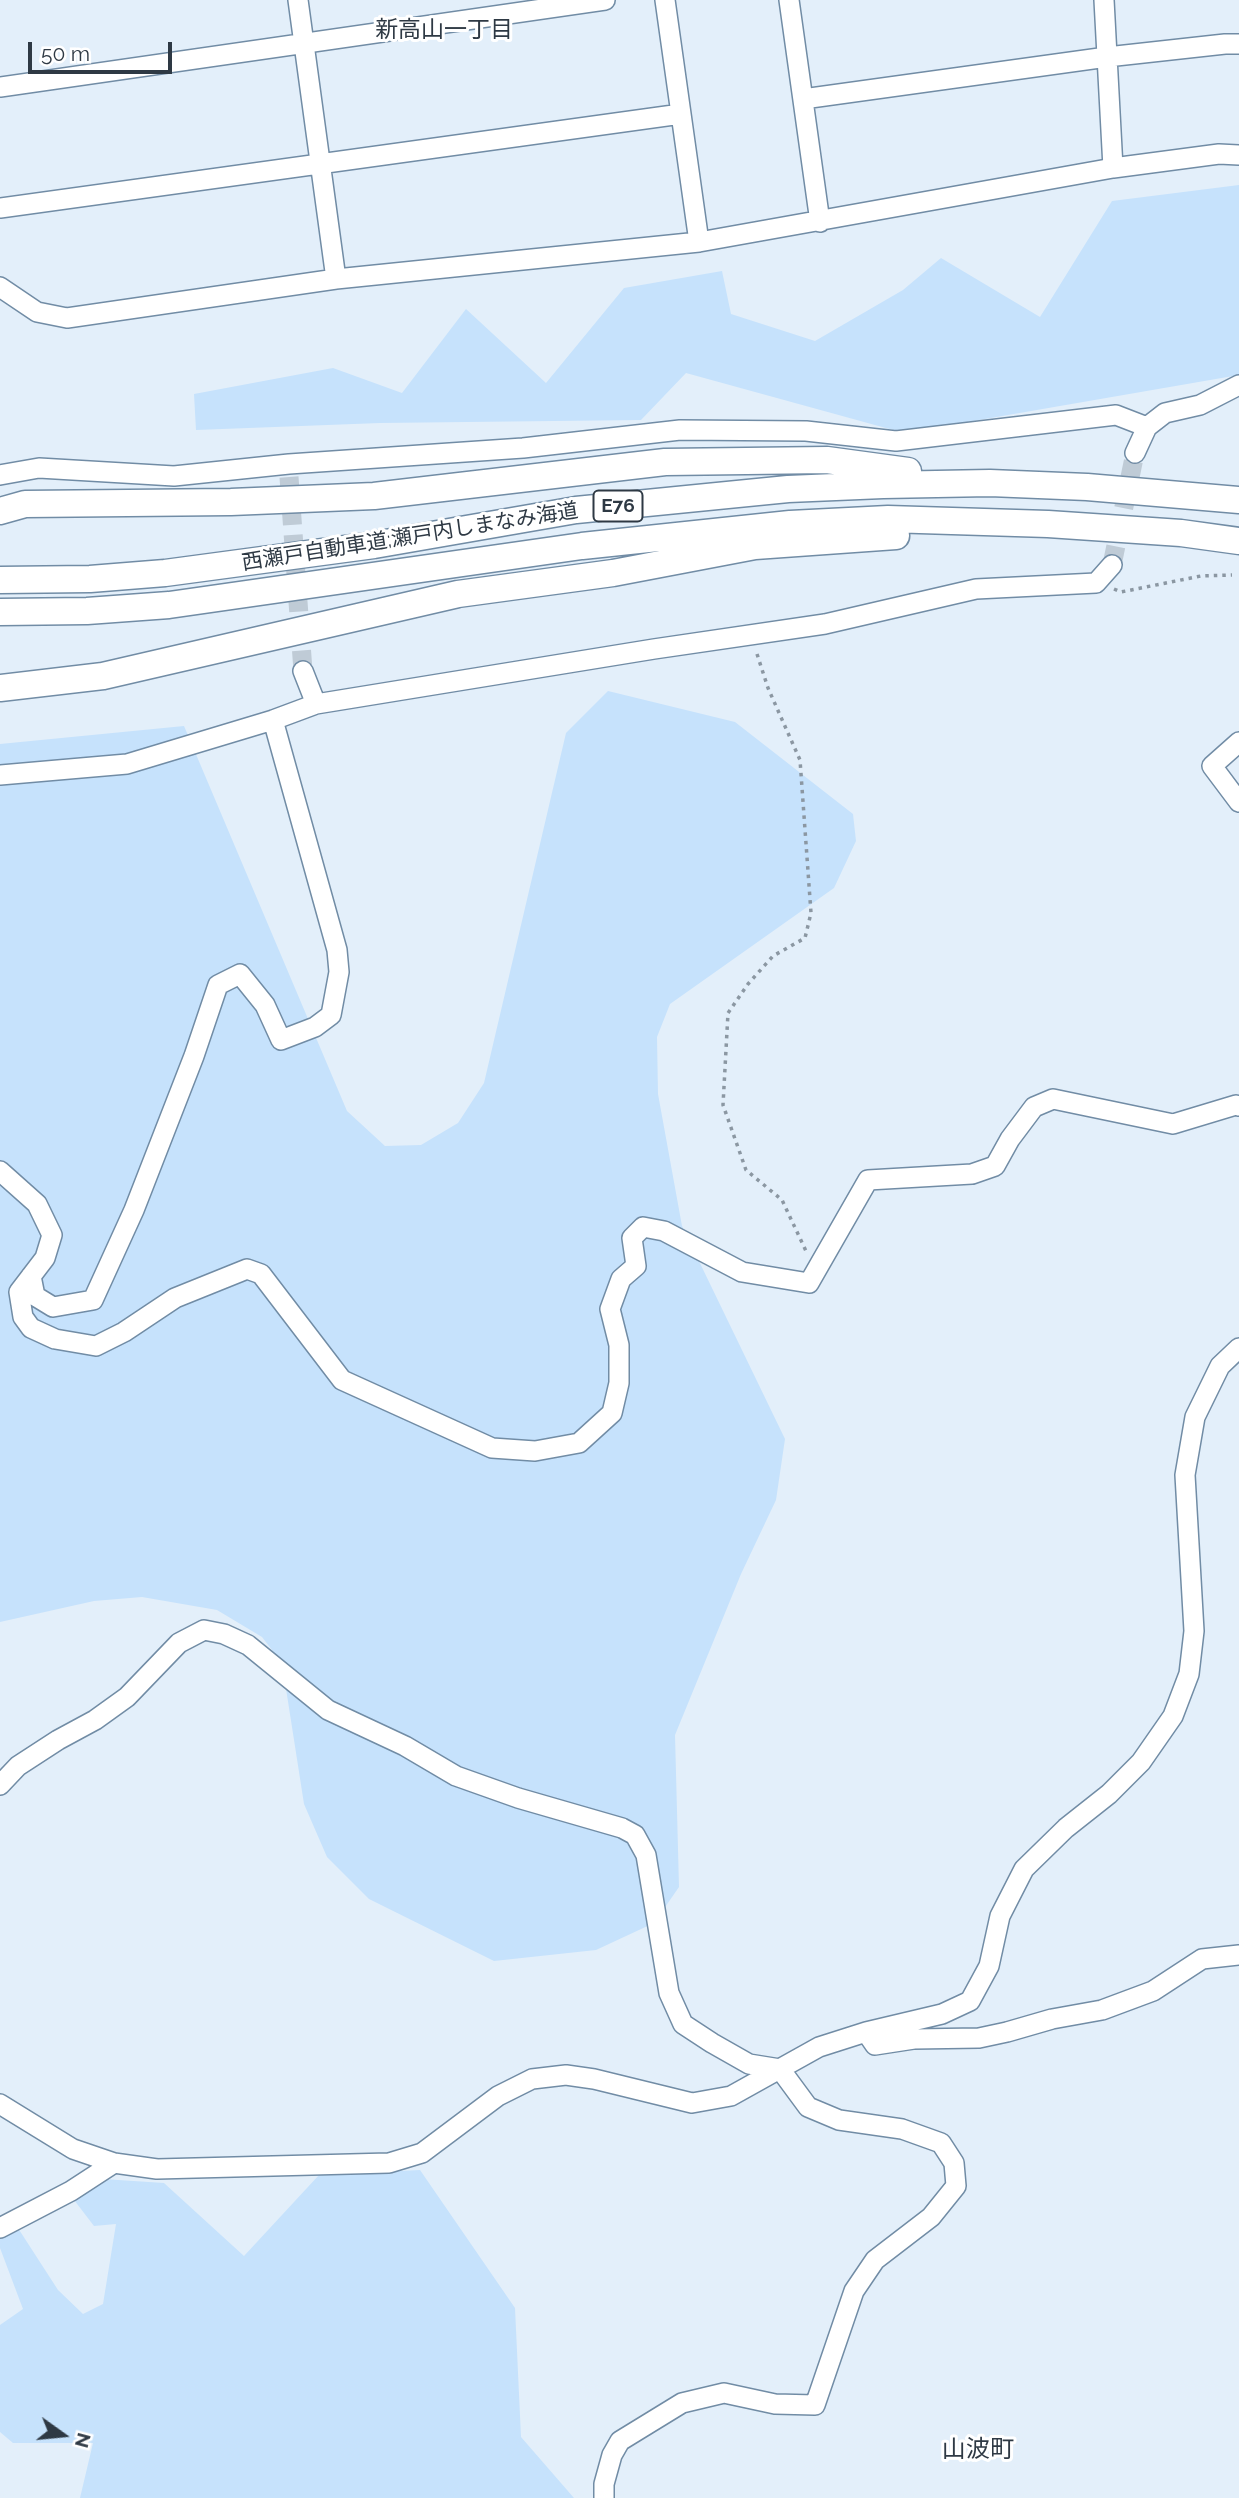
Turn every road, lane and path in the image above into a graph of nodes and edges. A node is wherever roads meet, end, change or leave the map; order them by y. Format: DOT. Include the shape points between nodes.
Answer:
graph roads {
  1 [pos="298,0"];
  2 [pos="605,0"];
  3 [pos="665,0"];
  4 [pos="789,0"];
  5 [pos="1104,0"];
  6 [pos="304,43"];
  7 [pos="1239,44"];
  8 [pos="1107,57"];
  9 [pos="0,87"];
  10 [pos="803,99"];
  11 [pos="681,114"];
  12 [pos="1239,155"];
  13 [pos="321,164"];
  14 [pos="1113,169"];
  15 [pos="0,208"];
  16 [pos="820,222"];
  17 [pos="699,242"];
  18 [pos="337,279"];
  19 [pos="0,286"];
  20 [pos="1239,385"];
  21 [pos="1147,427"];
  22 [pos="1135,453"];
  23 [pos="0,475"];
  24 [pos="990,483"];
  25 [pos="1239,500"];
  26 [pos="0,511"];
  27 [pos="1048,524"];
  28 [pos="1239,541"];
  29 [pos="1112,565"];
  30 [pos="1232,575"];
  31 [pos="0,580"];
  32 [pos="1096,583"];
  33 [pos="0,612"];
  34 [pos="751,635"];
  35 [pos="303,671"];
  36 [pos="0,688"];
  37 [pos="316,704"];
  38 [pos="273,720"];
  39 [pos="1239,742"];
  40 [pos="0,775"];
  41 [pos="1239,802"];
  42 [pos="1238,1104"];
  43 [pos="0,1171"];
  44 [pos="31,1276"];
  45 [pos="809,1283"];
  46 [pos="1239,1348"];
  47 [pos="0,1785"];
  48 [pos="1239,1955"];
  49 [pos="866,2032"];
  50 [pos="780,2069"];
  51 [pos="0,2105"];
  52 [pos="114,2163"];
  53 [pos="0,2228"];
  54 [pos="604,2498"];
  1 -- 6 [label="street"];
  2 -- 6 [label="street"];
  3 -- 11 [label="street"];
  4 -- 10 [label="street"];
  5 -- 8 [label="street"];
  6 -- 9 [label="street"];
  6 -- 13 [label="street"];
  7 -- 8 [label="street"];
  8 -- 10 [label="street"];
  8 -- 14 [label="street"];
  10 -- 16 [label="street"];
  11 -- 13 [label="street"];
  11 -- 17 [label="street"];
  12 -- 14 [label="street"];
  13 -- 15 [label="street"];
  13 -- 18 [label="street"];
  14 -- 16 [label="street"];
  16 -- 17 [label="street"];
  17 -- 18 [label="street"];
  18 -- 19 [label="street" via="67,318 37,312"];
  20 -- 21 [label="street" via="1200,405 1165,413"];
  21 -- 22 [label="street"];
  21 -- 23 [label="street" via="1116,415 897,440 806,431 680,430 289,470 174,476 39,468"];
  24 -- 25 [label="highway, 西瀬戸自動車道;瀬戸内しまなみ海道 / E76"];
  24 -- 26 [label="highway" via="827,460 665,462 374,496 25,504"];
  24 -- 31 [label="highway, 西瀬戸自動車道;瀬戸内しまなみ海道 / E76" via="748,493 576,510 373,545 165,573"];
  27 -- 28 [label="highway, 西瀬戸自動車道;瀬戸内しまなみ海道 / E76"];
  27 -- 33 [label="highway, 西瀬戸自動車道;瀬戸内しまなみ海道 / E76" via="888,519 790,524 582,546 169,605"];
  27 -- 36 [label="highway" via="755,546 613,573 458,594 103,676"];
  29 -- 32 [label="street"];
  30 -- 32 [label="path" via="1200,576 1121,592"];
  32 -- 34 [label="street" via="976,589 825,624"];
  34 -- 37 [label="street"];
  34 -- 45 [label="path" via="768,688 800,760 811,913 805,938 773,956 728,1013 723,1105 746,1170 782,1200 808,1255"];
  35 -- 37 [label="street"];
  37 -- 38 [label="street"];
  38 -- 40 [label="street" via="127,764"];
  38 -- 44 [label="street" via="337,950 339,972 331,1015 281,1040 265,1005 240,974 218,985 134,1210 93,1300 53,1307 35,1296"];
  39 -- 41 [label="street" via="1212,766"];
  42 -- 45 [label="street" via="1173,1124 1053,1099 1034,1107 995,1166 972,1174 868,1180"];
  43 -- 44 [label="street" via="37,1205 52,1235 45,1258"];
  44 -- 45 [label="street" via="19,1292 30,1328 55,1339 96,1346 175,1298 247,1269 261,1274 342,1380 492,1448 535,1451 579,1443 612,1413 619,1383 619,1345 610,1309 621,1279 636,1266 632,1238 643,1227 664,1231 742,1272"];
  46 -- 49 [label="street" via="1220,1366 1195,1417 1185,1475 1194,1631 1189,1674 1173,1716 1141,1762 1024,1869 1000,1916 989,1966 970,2001 942,2014"];
  47 -- 50 [label="street" via="18,1766 127,1697 179,1643 204,1630 224,1634 248,1645 328,1710 456,1776 635,1835 646,1855 669,1993 683,2024 749,2064"];
  48 -- 49 [label="street" via="1202,1959 1153,1991 1102,2010 979,2038 875,2045"];
  49 -- 50 [label="street" via="819,2047"];
  50 -- 52 [label="street" via="730,2096 692,2103 594,2079 566,2075 532,2080 499,2096 422,2153 389,2163 157,2169"];
  50 -- 54 [label="street" via="808,2107 839,2120 902,2129 941,2143 954,2163 956,2186 931,2217 874,2260 854,2291 815,2405 775,2404 724,2393 682,2403 620,2441 611,2455"];
  51 -- 52 [label="street" via="73,2149"];
  52 -- 53 [label="street"];
}
